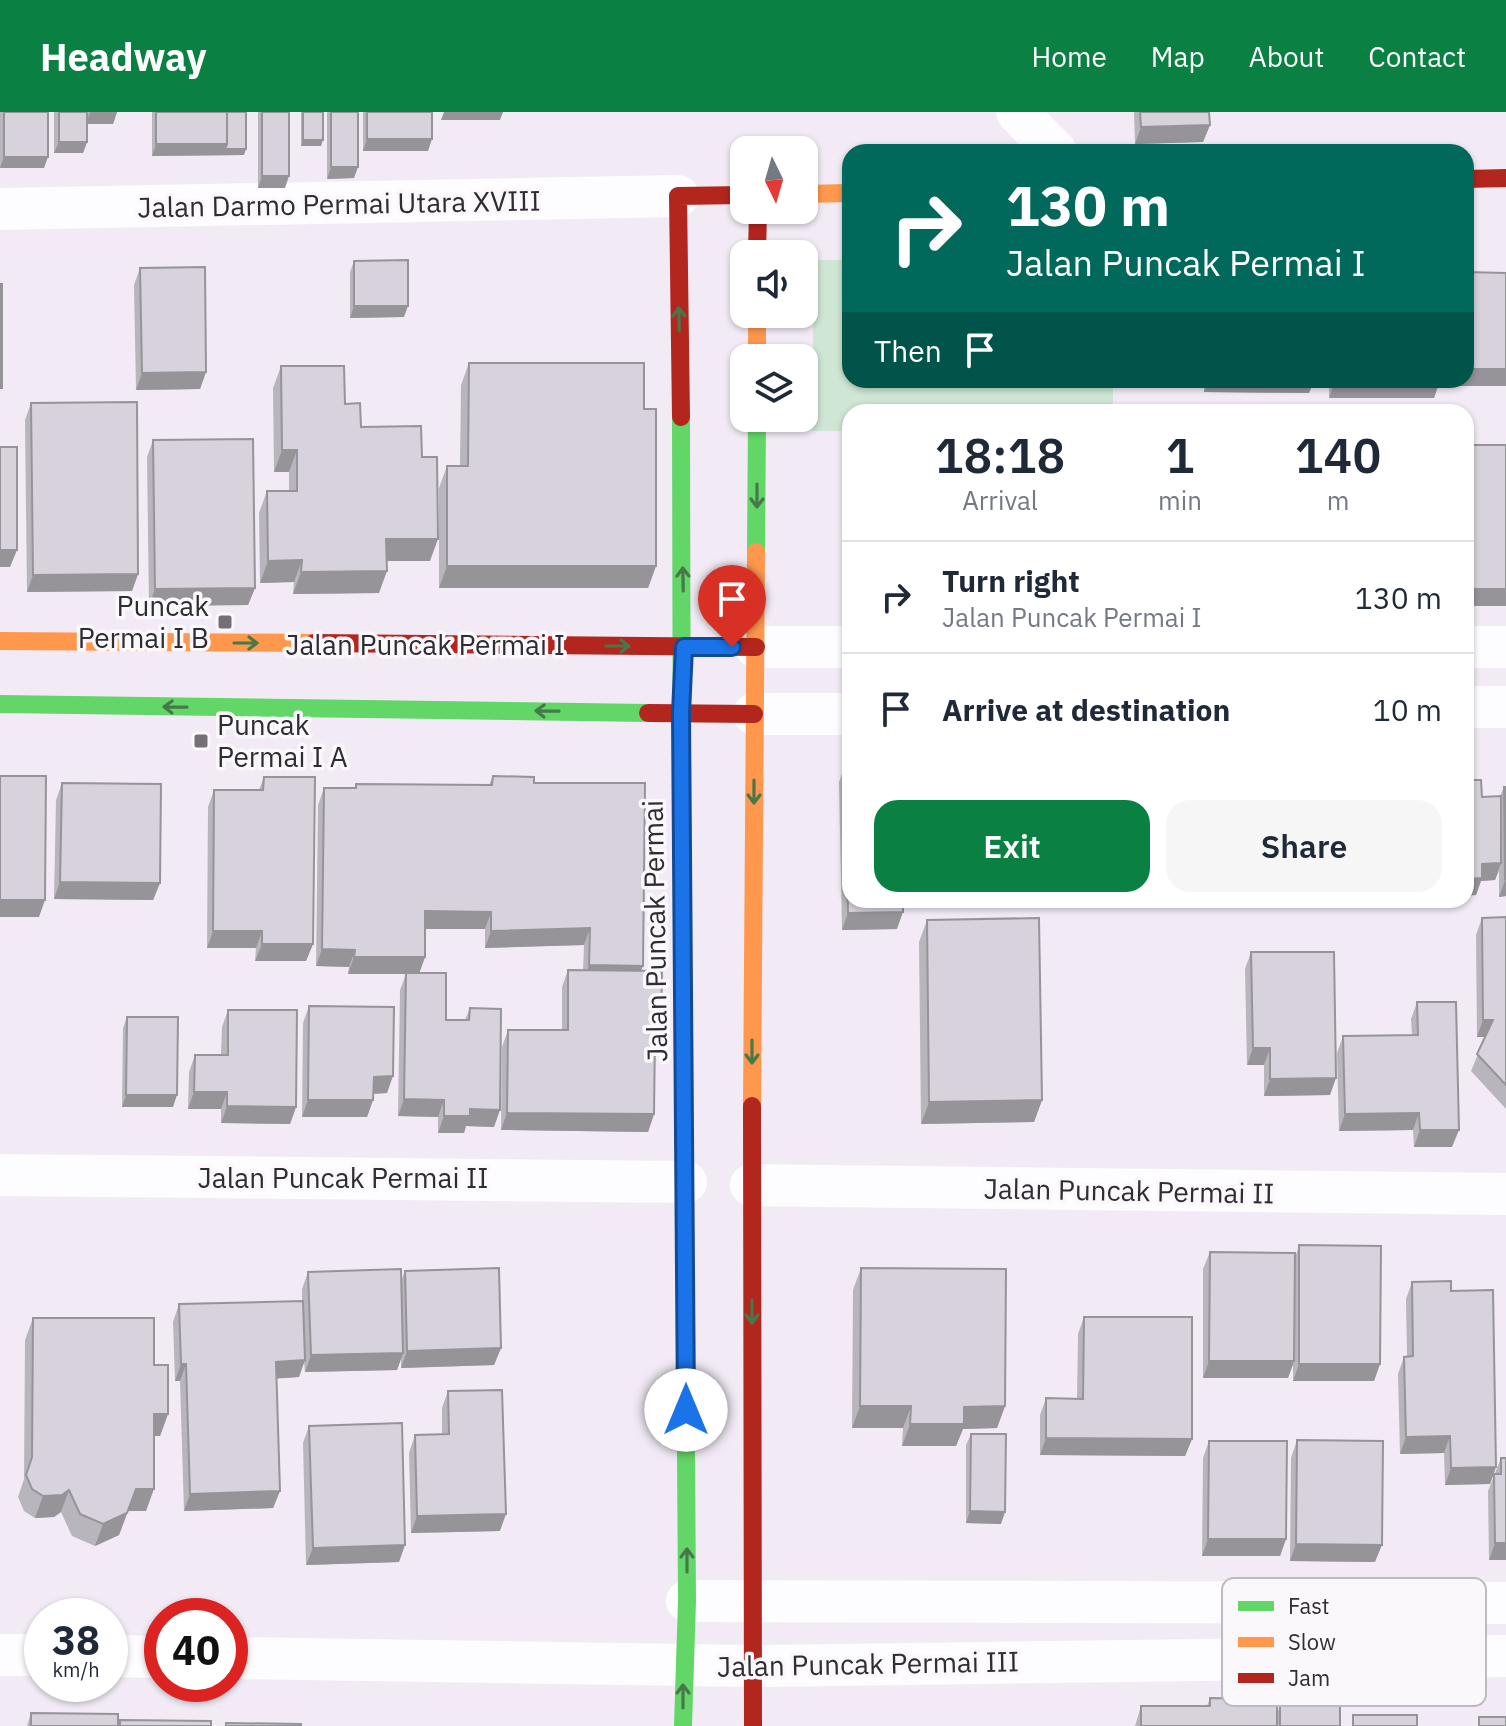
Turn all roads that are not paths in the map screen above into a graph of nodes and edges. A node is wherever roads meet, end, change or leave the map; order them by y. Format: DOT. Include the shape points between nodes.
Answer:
graph roads {
  1 [pos="1017,112"];
  2 [pos="1048,144"];
  3 [pos="1506,178"];
  4 [pos="1474,179"];
  5 [pos="842,193"];
  6 [pos="818,194"];
  7 [pos="730,195"];
  8 [pos="678,196"];
  9 [pos="0,209"];
  10 [pos="757,432"];
  11 [pos="0,641"];
  12 [pos="684,647"];
  13 [pos="756,647"];
  14 [pos="842,647"];
  15 [pos="1474,647"];
  16 [pos="1506,647"];
  17 [pos="0,704"];
  18 [pos="1474,707"];
  19 [pos="1506,707"];
  20 [pos="681,713"];
  21 [pos="754,714"];
  22 [pos="842,714"];
  23 [pos="0,1175"];
  24 [pos="686,1182"];
  25 [pos="751,1185"];
  26 [pos="1506,1194"];
  27 [pos="687,1601"];
  28 [pos="753,1601"];
  29 [pos="1222,1602"];
  30 [pos="1486,1603"];
  31 [pos="1506,1603"];
  32 [pos="0,1655"];
  33 [pos="24,1655"];
  34 [pos="1486,1656"];
  35 [pos="1506,1656"];
  36 [pos="248,1658"];
  37 [pos="1222,1660"];
  38 [pos="670,1666"];
  39 [pos="753,1666"];
  40 [pos="683,1726"];
  41 [pos="753,1726"];
  1 -- 2 [label="street"];
  3 -- 4 [label="street"];
  5 -- 6 [label="street"];
  7 -- 8 [label="street"];
  8 -- 9 [label="street, Jalan Darmo Permai Utara XVIII"];
  12 -- 8 [label="street, Jalan Puncak Permai, one-way"];
  10 -- 13 [label="street, one-way"];
  11 -- 12 [label="street, Jalan Puncak Permai I, one-way"];
  12 -- 13 [label="street, Jalan Puncak Permai I"];
  12 -- 20 [label="street, Jalan Puncak Permai"];
  13 -- 14 [label="street, Jalan Puncak Permai I"];
  13 -- 21 [label="street"];
  15 -- 16 [label="street"];
  20 -- 17 [label="street, one-way"];
  18 -- 19 [label="street"];
  20 -- 21 [label="street"];
  20 -- 24 [label="street, Jalan Puncak Permai"];
  21 -- 22 [label="street"];
  21 -- 25 [label="street, one-way"];
  23 -- 24 [label="street, Jalan Puncak Permai II"];
  27 -- 24 [label="street, Jalan Puncak Permai, one-way"];
  25 -- 26 [label="street, Jalan Puncak Permai II"];
  25 -- 28 [label="street, one-way"];
  27 -- 28 [label="street"];
  27 -- 38 [label="street, Jalan Puncak Permai"];
  28 -- 29 [label="street"];
  28 -- 39 [label="street"];
  30 -- 31 [label="street"];
  32 -- 33 [label="street"];
  34 -- 35 [label="street, Jalan Puncak Permai III"];
  36 -- 38 [label="street, Jalan Puncak Permai III"];
  37 -- 39 [label="street, Jalan Puncak Permai III"];
  38 -- 39 [label="street, Jalan Puncak Permai III"];
  40 -- 38 [label="street, Jalan Puncak Permai, one-way"];
  39 -- 41 [label="street"];
}
